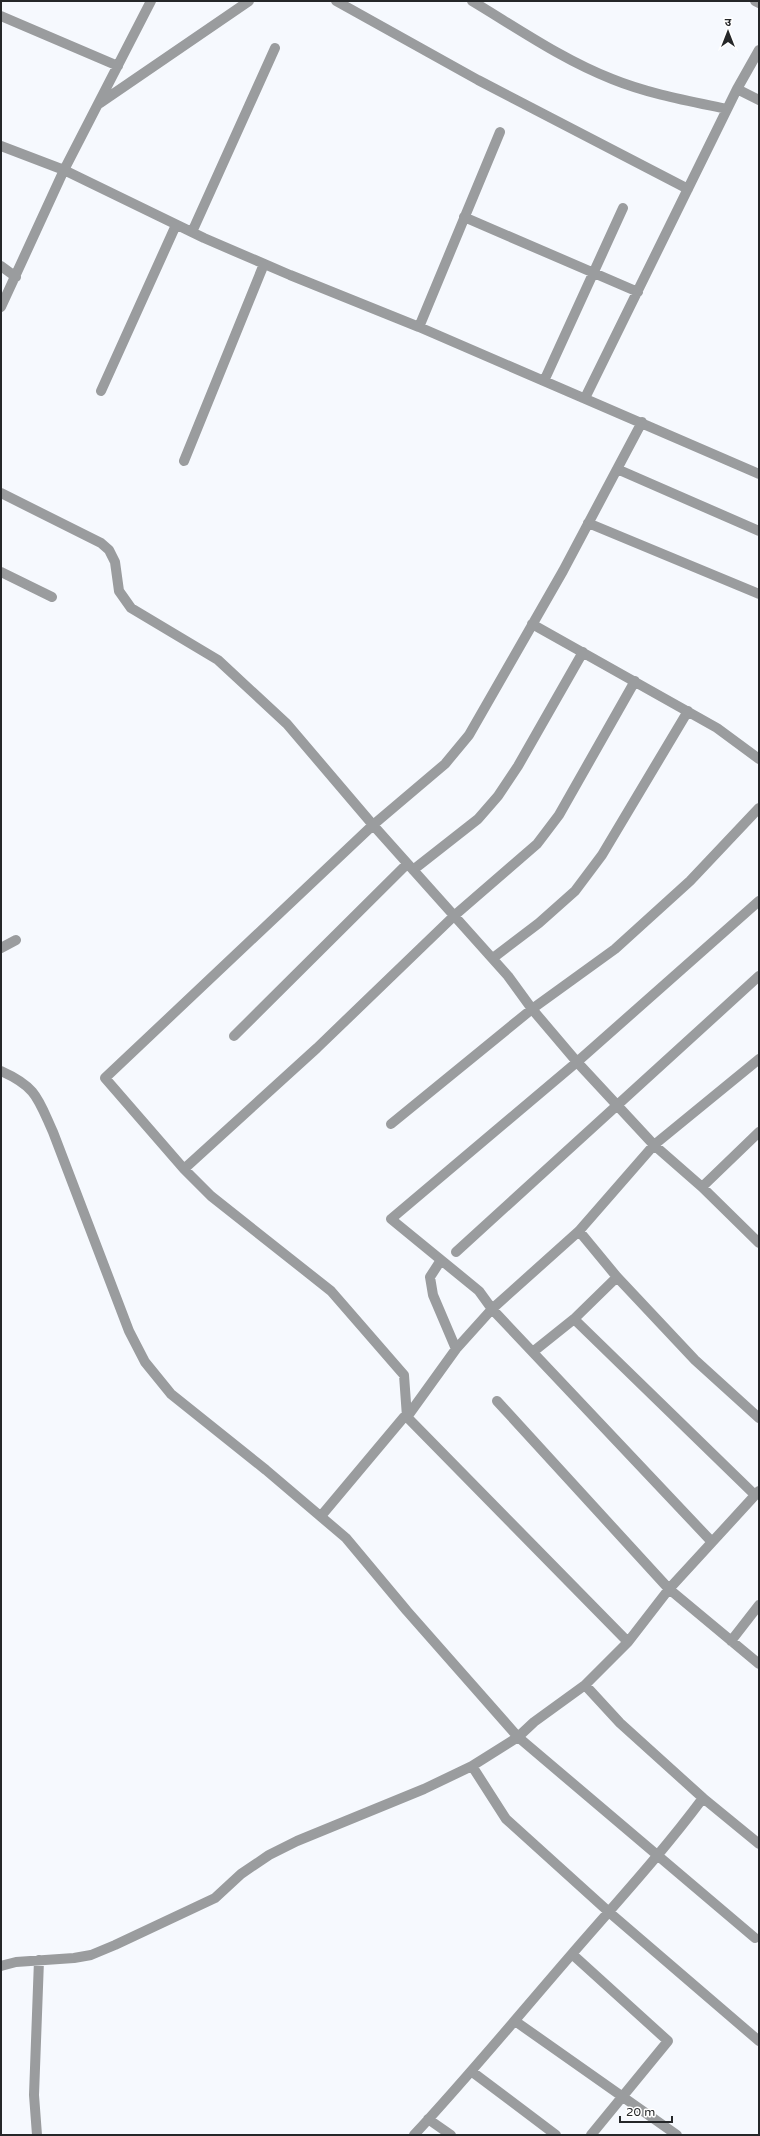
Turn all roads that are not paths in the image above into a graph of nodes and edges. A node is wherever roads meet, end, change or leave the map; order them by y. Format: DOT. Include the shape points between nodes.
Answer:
graph roads {
  1 [pos="151,1"];
  2 [pos="249,1"];
  3 [pos="336,1"];
  4 [pos="472,1"];
  5 [pos="754,1"];
  6 [pos="759,3"];
  7 [pos="1,16"];
  8 [pos="275,48"];
  9 [pos="759,50"];
  10 [pos="118,66"];
  11 [pos="737,89"];
  12 [pos="759,100"];
  13 [pos="98,104"];
  14 [pos="727,110"];
  15 [pos="500,132"];
  16 [pos="1,146"];
  17 [pos="64,170"];
  18 [pos="688,190"];
  19 [pos="623,208"];
  20 [pos="464,217"];
  21 [pos="176,225"];
  22 [pos="192,232"];
  23 [pos="264,264"];
  24 [pos="1,266"];
  25 [pos="594,272"];
  26 [pos="16,277"];
  27 [pos="638,292"];
  28 [pos="1,307"];
  29 [pos="419,327"];
  30 [pos="544,381"];
  31 [pos="101,391"];
  32 [pos="585,398"];
  33 [pos="642,422"];
  34 [pos="184,461"];
  35 [pos="617,470"];
  36 [pos="759,474"];
  37 [pos="1,493"];
  38 [pos="588,523"];
  39 [pos="759,531"];
  40 [pos="1,572"];
  41 [pos="759,594"];
  42 [pos="52,597"];
  43 [pos="532,624"];
  44 [pos="583,652"];
  45 [pos="635,681"];
  46 [pos="688,711"];
  47 [pos="759,759"];
  48 [pos="759,808"];
  49 [pos="373,825"];
  50 [pos="410,867"];
  51 [pos="759,902"];
  52 [pos="455,915"];
  53 [pos="16,940"];
  54 [pos="1,948"];
  55 [pos="493,958"];
  56 [pos="759,976"];
  57 [pos="532,1009"];
  58 [pos="234,1036"];
  59 [pos="759,1059"];
  60 [pos="577,1062"];
  61 [pos="1,1071"];
  62 [pos="618,1105"];
  63 [pos="391,1124"];
  64 [pos="759,1132"];
  65 [pos="654,1145"];
  66 [pos="184,1169"];
  67 [pos="702,1187"];
  68 [pos="579,1231"];
  69 [pos="759,1243"];
  70 [pos="456,1252"];
  71 [pos="441,1260"];
  72 [pos="617,1277"];
  73 [pos="492,1309"];
  74 [pos="574,1319"];
  75 [pos="456,1349"];
  76 [pos="534,1352"];
  77 [pos="497,1401"];
  78 [pos="407,1417"];
  79 [pos="759,1418"];
  80 [pos="757,1493"];
  81 [pos="321,1516"];
  82 [pos="712,1542"];
  83 [pos="669,1589"];
  84 [pos="759,1605"];
  85 [pos="731,1641"];
  86 [pos="628,1642"];
  87 [pos="759,1664"];
  88 [pos="585,1685"];
  89 [pos="518,1737"];
  90 [pos="472,1766"];
  91 [pos="703,1798"];
  92 [pos="759,1844"];
  93 [pos="657,1854"];
  94 [pos="610,1913"];
  95 [pos="755,1938"];
  96 [pos="572,1954"];
  97 [pos="40,1960"];
  98 [pos="1,1966"];
  99 [pos="516,2020"];
  100 [pos="759,2041"];
  101 [pos="471,2071"];
  102 [pos="622,2096"];
  103 [pos="428,2119"];
  104 [pos="37,2135"];
  105 [pos="414,2135"];
  106 [pos="451,2135"];
  107 [pos="556,2135"];
  108 [pos="591,2135"];
  109 [pos="676,2135"];
  1 -- 10 [label="street"];
  2 -- 13 [label="street"];
  3 -- 18 [label="street"];
  4 -- 14 [label="street" via="613,80"];
  5 -- 6 [label="street"];
  7 -- 10 [label="street"];
  8 -- 22 [label="street"];
  9 -- 11 [label="street"];
  10 -- 13 [label="street"];
  11 -- 12 [label="street"];
  11 -- 14 [label="street"];
  13 -- 17 [label="street"];
  14 -- 18 [label="street"];
  15 -- 20 [label="street"];
  16 -- 17 [label="street"];
  17 -- 21 [label="street"];
  17 -- 26 [label="street"];
  18 -- 27 [label="street"];
  19 -- 25 [label="street"];
  20 -- 25 [label="street"];
  20 -- 29 [label="street"];
  21 -- 22 [label="street"];
  21 -- 31 [label="street"];
  22 -- 23 [label="street"];
  23 -- 29 [label="street"];
  23 -- 34 [label="street"];
  24 -- 26 [label="street"];
  25 -- 27 [label="street"];
  25 -- 30 [label="street"];
  26 -- 28 [label="street"];
  27 -- 32 [label="street"];
  29 -- 30 [label="street"];
  30 -- 32 [label="street"];
  32 -- 33 [label="street"];
  33 -- 35 [label="street"];
  33 -- 36 [label="street"];
  35 -- 38 [label="street"];
  35 -- 39 [label="street"];
  37 -- 49 [label="street" via="101,543 109,550 115,562 119,591 131,608 218,660 288,724"];
  38 -- 41 [label="street"];
  38 -- 43 [label="street"];
  40 -- 42 [label="street"];
  43 -- 44 [label="street"];
  43 -- 49 [label="street" via="468,735 446,764"];
  44 -- 45 [label="street"];
  44 -- 50 [label="street" via="498,796 478,818"];
  45 -- 46 [label="street"];
  45 -- 52 [label="street" via="559,815 537,844"];
  46 -- 47 [label="street" via="717,728"];
  46 -- 55 [label="street" via="602,855 575,891 539,923"];
  48 -- 57 [label="street" via="690,881 615,949"];
  49 -- 50 [label="street"];
  49 -- 66 [label="street" via="105,1078"];
  50 -- 52 [label="street"];
  50 -- 58 [label="street"];
  51 -- 60 [label="street"];
  52 -- 55 [label="street"];
  52 -- 66 [label="street" via="317,1048"];
  53 -- 54 [label="street"];
  55 -- 57 [label="street"];
  56 -- 62 [label="street"];
  57 -- 60 [label="street"];
  57 -- 63 [label="street"];
  59 -- 65 [label="street"];
  60 -- 62 [label="street"];
  60 -- 71 [label="street" via="392,1219"];
  61 -- 81 [label="street" via="28,1085 38,1100 53,1132 130,1331 145,1362 171,1394"];
  62 -- 65 [label="street"];
  62 -- 70 [label="street"];
  64 -- 67 [label="street"];
  65 -- 67 [label="street"];
  65 -- 68 [label="street"];
  66 -- 78 [label="street" via="211,1196 331,1291 404,1375"];
  67 -- 69 [label="street"];
  68 -- 72 [label="street"];
  68 -- 73 [label="street"];
  71 -- 73 [label="street" via="479,1291"];
  71 -- 75 [label="street" via="430,1277 432,1295"];
  72 -- 74 [label="street"];
  72 -- 79 [label="street" via="695,1360"];
  73 -- 75 [label="street"];
  73 -- 76 [label="street"];
  74 -- 76 [label="street"];
  74 -- 80 [label="street"];
  75 -- 78 [label="street"];
  76 -- 82 [label="street"];
  77 -- 83 [label="street"];
  78 -- 81 [label="street" via="404,1417"];
  78 -- 86 [label="street"];
  80 -- 82 [label="street"];
  81 -- 89 [label="street" via="346,1538"];
  82 -- 83 [label="street"];
  83 -- 85 [label="street"];
  83 -- 86 [label="street"];
  84 -- 85 [label="street"];
  85 -- 87 [label="street"];
  86 -- 88 [label="street"];
  88 -- 89 [label="street" via="534,1722"];
  88 -- 91 [label="street" via="620,1723"];
  89 -- 90 [label="street"];
  89 -- 93 [label="street"];
  90 -- 94 [label="street" via="506,1819"];
  90 -- 97 [label="street" via="424,1789 290,1844 241,1874 216,1898 91,1955"];
  91 -- 92 [label="street"];
  91 -- 93 [label="street"];
  93 -- 94 [label="street"];
  93 -- 95 [label="street"];
  94 -- 96 [label="street"];
  94 -- 100 [label="street"];
  96 -- 99 [label="street"];
  96 -- 102 [label="street" via="668,2041"];
  97 -- 98 [label="street"];
  97 -- 104 [label="street" via="34,2095"];
  99 -- 101 [label="street"];
  99 -- 102 [label="street"];
  101 -- 103 [label="street"];
  101 -- 107 [label="street"];
  102 -- 108 [label="street"];
  102 -- 109 [label="street"];
  103 -- 105 [label="street"];
  103 -- 106 [label="street"];
}
